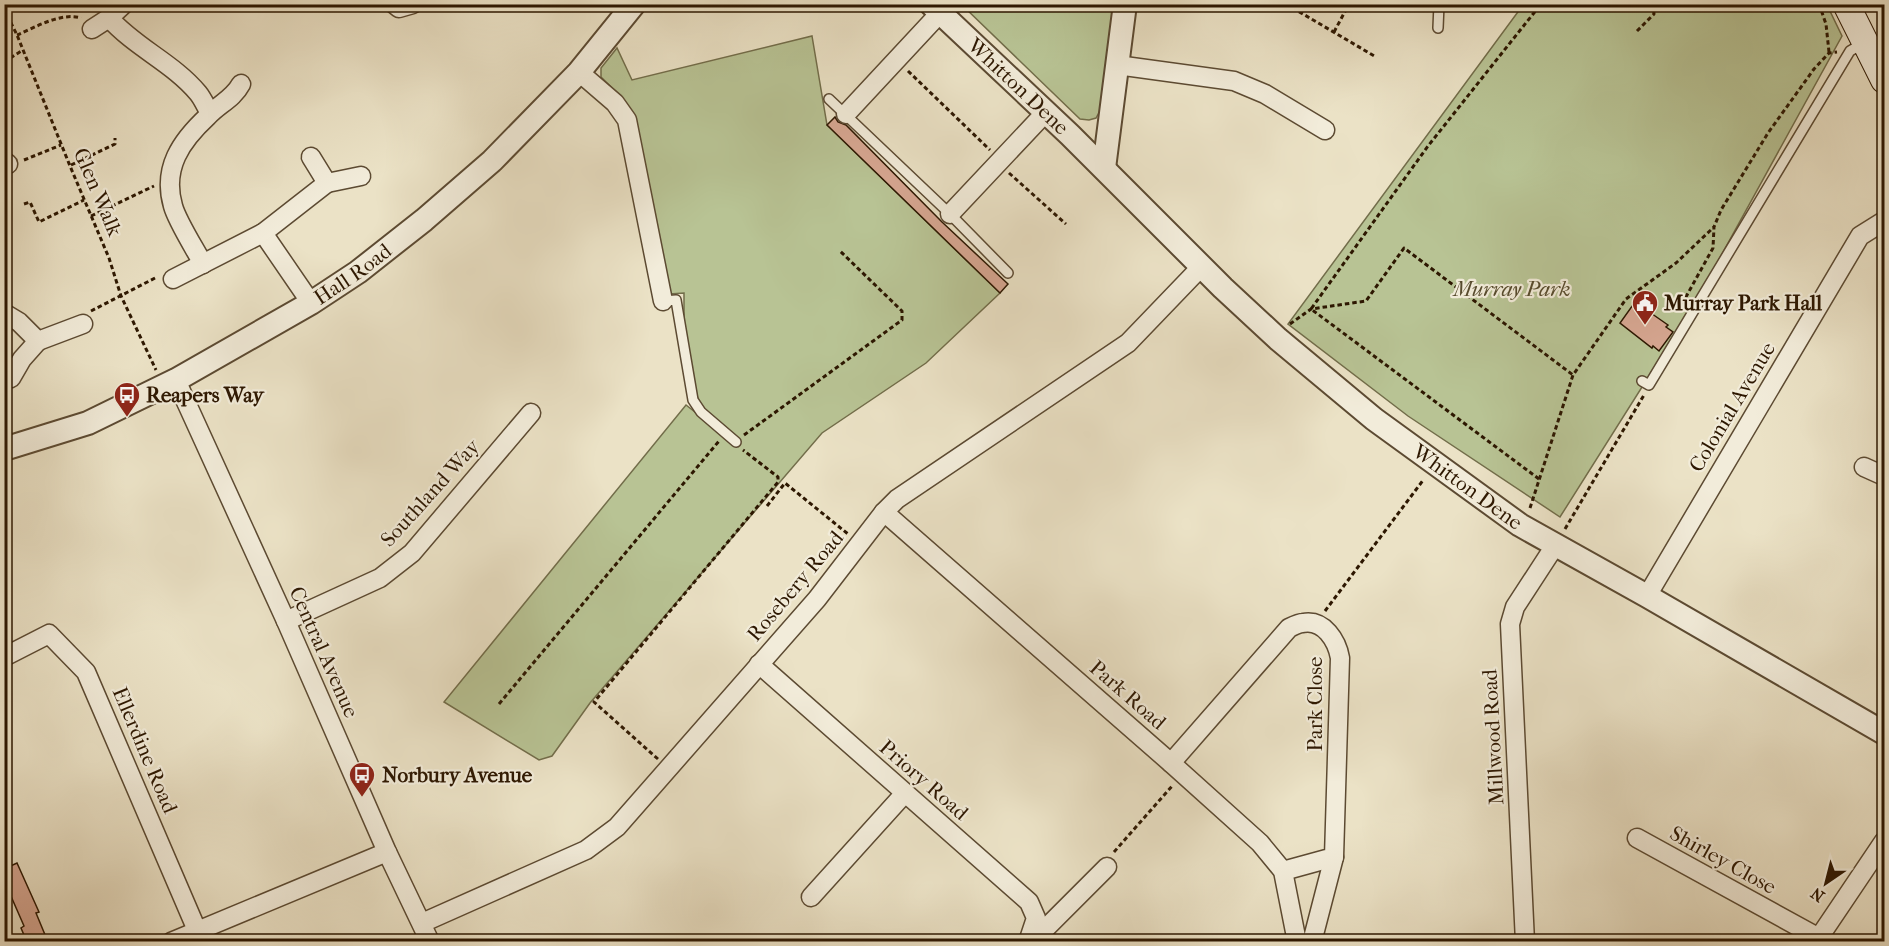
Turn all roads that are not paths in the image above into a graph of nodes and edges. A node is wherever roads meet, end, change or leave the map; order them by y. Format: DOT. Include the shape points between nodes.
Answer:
graph roads {
  1 [pos="124,4"];
  2 [pos="394,4"];
  3 [pos="413,4"];
  4 [pos="634,4"];
  5 [pos="1125,4"];
  6 [pos="1439,4"];
  7 [pos="1846,4"];
  8 [pos="935,8"];
  9 [pos="109,18"];
  10 [pos="1438,28"];
  11 [pos="92,29"];
  12 [pos="1857,47"];
  13 [pos="1117,65"];
  14 [pos="579,72"];
  15 [pos="1884,80"];
  16 [pos="241,84"];
  17 [pos="829,99"];
  18 [pos="1046,112"];
  19 [pos="210,113"];
  20 [pos="846,114"];
  21 [pos="1325,130"];
  22 [pos="311,157"];
  23 [pos="1104,168"];
  24 [pos="361,176"];
  25 [pos="327,183"];
  26 [pos="950,213"];
  27 [pos="1884,221"];
  28 [pos="263,233"];
  29 [pos="203,264"];
  30 [pos="1202,266"];
  31 [pos="1008,273"];
  32 [pos="173,279"];
  33 [pos="663,301"];
  34 [pos="311,303"];
  35 [pos="4,314"];
  36 [pos="83,324"];
  37 [pos="38,341"];
  38 [pos="8,383"];
  39 [pos="170,383"];
  40 [pos="1646,383"];
  41 [pos="531,413"];
  42 [pos="737,441"];
  43 [pos="4,449"];
  44 [pos="1864,467"];
  45 [pos="1884,476"];
  46 [pos="884,512"];
  47 [pos="1556,544"];
  48 [pos="1647,596"];
  49 [pos="286,621"];
  50 [pos="4,657"];
  51 [pos="759,664"];
  52 [pos="1884,733"];
  53 [pos="1177,768"];
  54 [pos="905,794"];
  55 [pos="1637,838"];
  56 [pos="1884,841"];
  57 [pos="387,852"];
  58 [pos="1334,857"];
  59 [pos="1107,867"];
  60 [pos="1283,871"];
  61 [pos="811,897"];
  62 [pos="422,923"];
  63 [pos="200,936"];
  64 [pos="1817,940"];
  65 [pos="171,942"];
  66 [pos="430,942"];
  67 [pos="1030,942"];
  68 [pos="1297,942"];
  69 [pos="1312,942"];
  70 [pos="1525,942"];
  1 -- 9 [label="street"];
  2 -- 3 [label="street" via="399,8"];
  4 -- 14 [label="street, Hall Road"];
  5 -- 13 [label="street"];
  6 -- 10 [label="lane"];
  7 -- 12 [label="main road"];
  8 -- 18 [label="street, Whitton Dene"];
  8 -- 20 [label="street" via="896,60"];
  9 -- 11 [label="street"];
  9 -- 19 [label="street" via="123,34 177,72 200,94"];
  12 -- 15 [label="main road"];
  12 -- 40 [label="lane"];
  13 -- 21 [label="street" via="1234,81 1265,94"];
  13 -- 23 [label="street"];
  14 -- 33 [label="street" via="615,103 627,120"];
  14 -- 34 [label="street, Hall Road" via="492,161 358,272"];
  16 -- 19 [label="street"];
  17 -- 20 [label="lane"];
  18 -- 23 [label="street, Whitton Dene"];
  18 -- 26 [label="street"];
  19 -- 29 [label="street" via="184,141 169,179 173,207"];
  20 -- 26 [label="lane"];
  22 -- 25 [label="street"];
  23 -- 30 [label="street, Whitton Dene"];
  24 -- 25 [label="street"];
  25 -- 28 [label="street"];
  26 -- 31 [label="lane"];
  27 -- 48 [label="street, Colonial Avenue" via="1860,236"];
  28 -- 29 [label="street"];
  28 -- 34 [label="street"];
  29 -- 32 [label="street"];
  30 -- 46 [label="street, Rosebery Road" via="1128,343 897,499"];
  30 -- 47 [label="street, Whitton Dene" via="1278,339 1374,418 1520,525"];
  33 -- 42 [label="lane" via="676,300 693,400"];
  34 -- 39 [label="street, Hall Road"];
  35 -- 37 [label="street" via="19,322"];
  36 -- 37 [label="street"];
  37 -- 38 [label="street"];
  39 -- 43 [label="street, Hall Road" via="88,423"];
  39 -- 49 [label="street, Central Avenue"];
  41 -- 49 [label="street, Southland Way" via="412,553 380,578"];
  44 -- 45 [label="street"];
  46 -- 51 [label="street, Rosebery Road"];
  46 -- 53 [label="street, Park Road"];
  47 -- 48 [label="street, Whitton Dene"];
  47 -- 70 [label="street, Millwood Road" via="1515,607 1510,624"];
  48 -- 52 [label="street, Whitton Dene"];
  49 -- 57 [label="street, Central Avenue"];
  50 -- 63 [label="street, Ellerdine Road" via="49,634 86,672"];
  51 -- 54 [label="street, Priory Road"];
  51 -- 62 [label="street, Rosebery Road" via="617,827 586,850"];
  53 -- 58 [label="street, Park Close" via="1289,628 1305,622 1315,624 1330,633 1340,658"];
  53 -- 60 [label="street, Park Road" via="1260,843"];
  54 -- 61 [label="street"];
  54 -- 67 [label="street, Priory Road" via="1029,902 1035,918"];
  55 -- 64 [label="street, Shirley Close"];
  56 -- 64 [label="street"];
  57 -- 62 [label="street, Central Avenue"];
  57 -- 63 [label="street"];
  58 -- 60 [label="street"];
  58 -- 69 [label="street, Park Close"];
  59 -- 67 [label="street"];
  60 -- 68 [label="street, Park Road"];
  62 -- 66 [label="street, Central Avenue"];
  63 -- 65 [label="street"];
}
